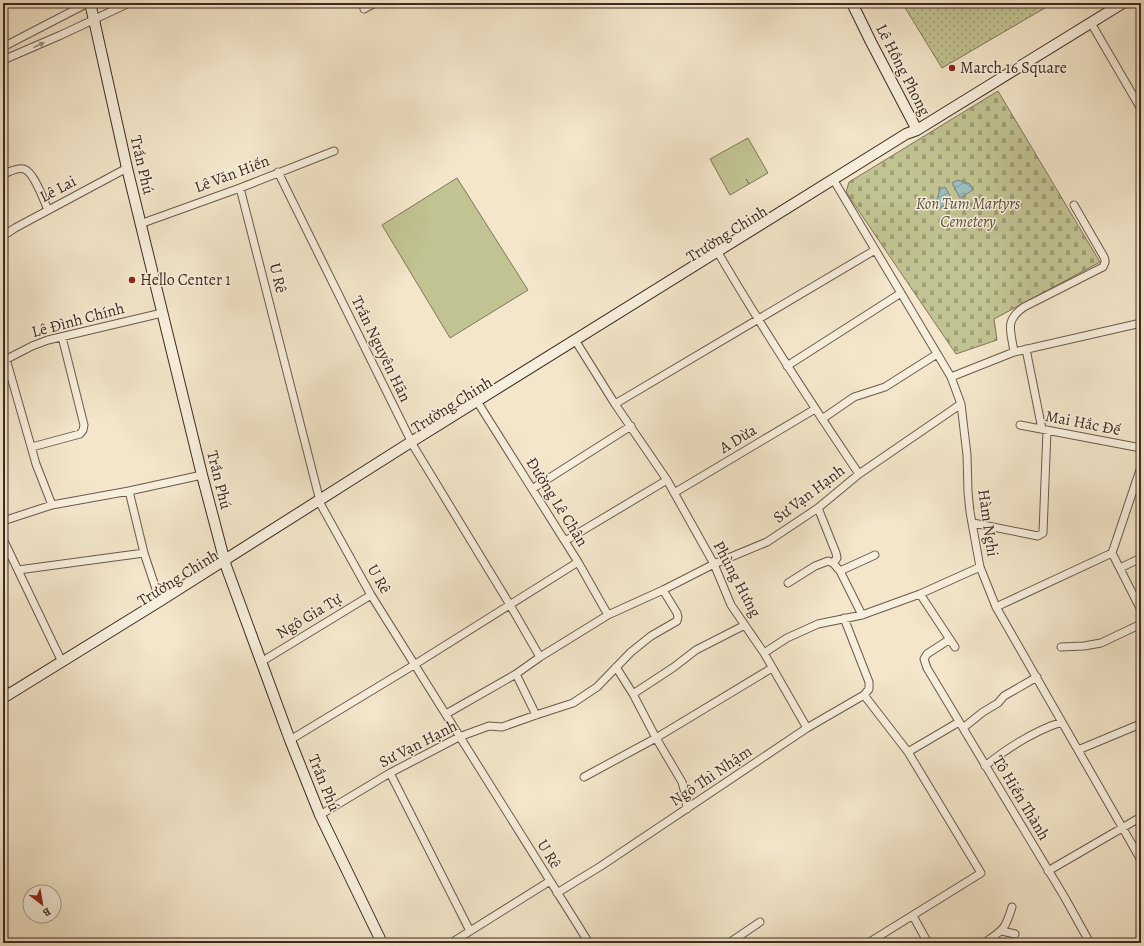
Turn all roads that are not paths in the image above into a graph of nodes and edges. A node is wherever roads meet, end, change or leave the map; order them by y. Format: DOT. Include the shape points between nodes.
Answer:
graph roads {
  1 [pos="89,3"];
  2 [pos="129,3"];
  3 [pos="375,3"];
  4 [pos="852,3"];
  5 [pos="1123,3"];
  6 [pos="364,9"];
  7 [pos="94,20"];
  8 [pos="1091,22"];
  9 [pos="3,47"];
  10 [pos="3,60"];
  11 [pos="1141,109"];
  12 [pos="917,130"];
  13 [pos="334,151"];
  14 [pos="127,168"];
  15 [pos="278,172"];
  16 [pos="3,174"];
  17 [pos="836,184"];
  18 [pos="240,188"];
  19 [pos="1074,205"];
  20 [pos="48,210"];
  21 [pos="140,224"];
  22 [pos="3,236"];
  23 [pos="875,250"];
  24 [pos="720,256"];
  25 [pos="901,293"];
  26 [pos="162,313"];
  27 [pos="758,320"];
  28 [pos="1141,323"];
  29 [pos="62,337"];
  30 [pos="576,342"];
  31 [pos="1026,349"];
  32 [pos="1014,352"];
  33 [pos="937,354"];
  34 [pos="5,360"];
  35 [pos="787,366"];
  36 [pos="951,377"];
  37 [pos="615,404"];
  38 [pos="961,404"];
  39 [pos="480,406"];
  40 [pos="815,409"];
  41 [pos="822,419"];
  42 [pos="1020,425"];
  43 [pos="631,426"];
  44 [pos="1044,430"];
  45 [pos="412,444"];
  46 [pos="32,447"];
  47 [pos="1141,448"];
  48 [pos="1141,467"];
  49 [pos="859,474"];
  50 [pos="202,475"];
  51 [pos="667,480"];
  52 [pos="532,489"];
  53 [pos="129,491"];
  54 [pos="674,493"];
  55 [pos="321,502"];
  56 [pos="52,505"];
  57 [pos="818,508"];
  58 [pos="3,521"];
  59 [pos="973,523"];
  60 [pos="3,538"];
  61 [pos="564,541"];
  62 [pos="144,553"];
  63 [pos="1112,553"];
  64 [pos="875,555"];
  65 [pos="1141,558"];
  66 [pos="578,562"];
  67 [pos="225,563"];
  68 [pos="833,563"];
  69 [pos="714,564"];
  70 [pos="980,567"];
  71 [pos="1120,568"];
  72 [pos="18,570"];
  73 [pos="840,572"];
  74 [pos="788,583"];
  75 [pos="663,590"];
  76 [pos="920,594"];
  77 [pos="371,595"];
  78 [pos="160,601"];
  79 [pos="510,605"];
  80 [pos="996,607"];
  81 [pos="1141,610"];
  82 [pos="608,615"];
  83 [pos="862,615"];
  84 [pos="844,618"];
  85 [pos="1141,624"];
  86 [pos="745,625"];
  87 [pos="950,639"];
  88 [pos="955,647"];
  89 [pos="1061,647"];
  90 [pos="764,653"];
  91 [pos="540,657"];
  92 [pos="62,662"];
  93 [pos="262,662"];
  94 [pos="414,665"];
  95 [pos="616,667"];
  96 [pos="772,668"];
  97 [pos="516,674"];
  98 [pos="1037,678"];
  99 [pos="5,693"];
  100 [pos="633,694"];
  101 [pos="864,695"];
  102 [pos="3,706"];
  103 [pos="446,714"];
  104 [pos="536,715"];
  105 [pos="1062,722"];
  106 [pos="961,725"];
  107 [pos="1138,726"];
  108 [pos="806,728"];
  109 [pos="459,737"];
  110 [pos="656,738"];
  111 [pos="290,740"];
  112 [pos="1078,750"];
  113 [pos="908,752"];
  114 [pos="986,766"];
  115 [pos="390,773"];
  116 [pos="584,777"];
  117 [pos="687,808"];
  118 [pos="320,815"];
  119 [pos="1141,817"];
  120 [pos="1122,828"];
  121 [pos="1141,860"];
  122 [pos="1048,871"];
  123 [pos="550,881"];
  124 [pos="557,893"];
  125 [pos="1012,907"];
  126 [pos="912,916"];
  127 [pos="760,922"];
  128 [pos="470,931"];
  129 [pos="1002,931"];
  130 [pos="1015,934"];
  131 [pos="382,943"];
  132 [pos="451,943"];
  133 [pos="589,943"];
  134 [pos="729,943"];
  135 [pos="868,943"];
  136 [pos="928,943"];
  137 [pos="984,943"];
  138 [pos="1090,943"];
  1 -- 7 [label="street, Trần Phú"];
  1 -- 9 [label="street"];
  2 -- 7 [label="street"];
  3 -- 6 [label="street"];
  4 -- 12 [label="street, Lê Hồng Phong"];
  5 -- 8 [label="street, Trường Chinh"];
  10 -- 7 [label="street, one-way"];
  7 -- 14 [label="street, Trần Phú"];
  8 -- 11 [label="street"];
  8 -- 12 [label="street, Trường Chinh"];
  12 -- 17 [label="street, Trường Chinh" via="909,140"];
  12 -- 30 [label="street, Trường Chinh" via="906,134"];
  13 -- 15 [label="street, Lê Văn Hiến"];
  14 -- 20 [label="street, Lê Lai"];
  14 -- 21 [label="street, Trần Phú"];
  15 -- 18 [label="street, Lê Văn Hiến"];
  15 -- 45 [label="street, Trần Nguyên Hãn"];
  16 -- 20 [label="street" via="20,168 28,171"];
  17 -- 23 [label="street, Hàm Nghi"];
  17 -- 24 [label="street, Trường Chinh"];
  18 -- 21 [label="street, Lê Văn Hiến"];
  18 -- 55 [label="street, U Rê"];
  19 -- 32 [label="street" via="1104,257 1105,264 1015,314 1010,324"];
  20 -- 22 [label="street, Lê Lai"];
  21 -- 26 [label="street, Trần Phú"];
  23 -- 25 [label="street, Hàm Nghi"];
  23 -- 27 [label="street"];
  24 -- 27 [label="street"];
  24 -- 30 [label="street, Trường Chinh"];
  25 -- 33 [label="street, Hàm Nghi"];
  25 -- 35 [label="street"];
  26 -- 29 [label="street, Lê Đình Chính"];
  26 -- 50 [label="street, Trần Phú"];
  27 -- 35 [label="street"];
  27 -- 37 [label="street"];
  28 -- 31 [label="street"];
  29 -- 34 [label="street, Lê Đình Chính" via="32,346"];
  29 -- 46 [label="street" via="84,425 83,430 80,434"];
  30 -- 37 [label="street, Phùng Hưng"];
  30 -- 39 [label="street, Trường Chinh"];
  30 -- 45 [label="street, Trường Chinh"];
  31 -- 32 [label="street"];
  31 -- 44 [label="street"];
  32 -- 36 [label="street"];
  33 -- 36 [label="street, Hàm Nghi"];
  33 -- 41 [label="street" via="885,387 854,397"];
  34 -- 46 [label="street"];
  35 -- 40 [label="street"];
  36 -- 38 [label="street, Hàm Nghi"];
  37 -- 43 [label="street, Phùng Hưng"];
  38 -- 49 [label="street, Sư Vạn Hạnh"];
  38 -- 59 [label="street, Hàm Nghi"];
  39 -- 45 [label="street, Trường Chinh"];
  39 -- 52 [label="street, Đường Lê Chân"];
  40 -- 41 [label="street"];
  40 -- 54 [label="street, A Dừa"];
  41 -- 49 [label="street"];
  42 -- 44 [label="street, Mai Hắc Đế"];
  43 -- 51 [label="street, Phùng Hưng"];
  43 -- 52 [label="street"];
  44 -- 47 [label="street, Mai Hắc Đế"];
  44 -- 59 [label="street" via="1043,533 1038,536"];
  45 -- 55 [label="street, Trường Chinh"];
  45 -- 79 [label="street, Trần Nguyên Hãn"];
  46 -- 56 [label="street"];
  48 -- 63 [label="street"];
  49 -- 57 [label="street, Sư Vạn Hạnh"];
  50 -- 53 [label="street"];
  50 -- 67 [label="street, Trần Phú"];
  51 -- 54 [label="street, Phùng Hưng"];
  51 -- 61 [label="street"];
  52 -- 61 [label="street, Đường Lê Chân"];
  53 -- 56 [label="street"];
  53 -- 62 [label="street"];
  54 -- 69 [label="street, Phùng Hưng"];
  55 -- 67 [label="street, Trường Chinh"];
  55 -- 77 [label="street, U Rê"];
  56 -- 58 [label="street"];
  57 -- 68 [label="street" via="836,553 837,558"];
  57 -- 69 [label="street, Sư Vạn Hạnh" via="767,542"];
  59 -- 70 [label="street, Hàm Nghi"];
  60 -- 72 [label="street"];
  61 -- 66 [label="street, Đường Lê Chân"];
  62 -- 72 [label="street"];
  62 -- 78 [label="street"];
  63 -- 71 [label="street"];
  63 -- 80 [label="street"];
  64 -- 73 [label="street"];
  65 -- 71 [label="street"];
  66 -- 79 [label="street"];
  66 -- 82 [label="street, Đường Lê Chân"];
  67 -- 78 [label="street, Trường Chinh"];
  67 -- 93 [label="street, Trần Phú"];
  67 -- 102 [label="street, Trường Chinh"];
  68 -- 73 [label="street"];
  68 -- 74 [label="street" via="828,561 815,566"];
  69 -- 75 [label="street, Sư Vạn Hạnh"];
  69 -- 86 [label="street, Phùng Hưng" via="731,605"];
  70 -- 76 [label="street"];
  70 -- 80 [label="street, Hàm Nghi"];
  71 -- 81 [label="street"];
  72 -- 92 [label="street"];
  73 -- 83 [label="street"];
  75 -- 82 [label="street, Sư Vạn Hạnh"];
  75 -- 95 [label="street, Sư Vạn Hạnh" via="677,613 677,621 650,636"];
  76 -- 83 [label="street"];
  76 -- 87 [label="street"];
  77 -- 93 [label="street, Ngô Gia Tự"];
  77 -- 94 [label="street, U Rê"];
  78 -- 92 [label="street, Trường Chinh"];
  79 -- 91 [label="street, Trần Nguyên Hãn"];
  79 -- 94 [label="street"];
  80 -- 98 [label="street, Hàm Nghi"];
  82 -- 91 [label="street, Sư Vạn Hạnh"];
  83 -- 84 [label="street"];
  84 -- 90 [label="street" via="818,624 787,638"];
  84 -- 101 [label="street" via="869,682 869,689"];
  85 -- 89 [label="street" via="1101,643"];
  86 -- 90 [label="street, Phùng Hưng"];
  86 -- 100 [label="street" via="696,650"];
  87 -- 88 [label="street"];
  87 -- 106 [label="street, Tô Hiến Thành" via="927,654 924,659"];
  90 -- 96 [label="street"];
  91 -- 97 [label="street, Sư Vạn Hạnh"];
  92 -- 99 [label="street, Trường Chinh"];
  93 -- 111 [label="street, Trần Phú"];
  94 -- 103 [label="street, U Rê"];
  94 -- 111 [label="street"];
  95 -- 100 [label="street"];
  95 -- 104 [label="street, Sư Vạn Hạnh" via="597,687 573,703"];
  96 -- 108 [label="street"];
  96 -- 110 [label="street"];
  97 -- 103 [label="street, Sư Vạn Hạnh"];
  97 -- 104 [label="street"];
  98 -- 105 [label="street, Hàm Nghi"];
  98 -- 106 [label="street" via="1004,696 993,707"];
  100 -- 110 [label="street"];
  101 -- 108 [label="street, Ngô Thì Nhậm"];
  101 -- 113 [label="street"];
  103 -- 109 [label="street, U Rê"];
  104 -- 109 [label="street, Sư Vạn Hạnh" via="502,727 489,726"];
  105 -- 112 [label="street, Hàm Nghi"];
  105 -- 114 [label="street" via="1038,731"];
  106 -- 113 [label="street"];
  106 -- 114 [label="street, Tô Hiến Thành"];
  107 -- 112 [label="street"];
  108 -- 117 [label="street, Ngô Thì Nhậm"];
  109 -- 115 [label="street, Sư Vạn Hạnh"];
  109 -- 123 [label="street, U Rê"];
  110 -- 116 [label="street"];
  110 -- 117 [label="street" via="682,782"];
  111 -- 118 [label="street, Trần Phú"];
  112 -- 120 [label="street, Hàm Nghi"];
  113 -- 126 [label="street" via="981,873"];
  114 -- 122 [label="street, Tô Hiến Thành"];
  115 -- 118 [label="street, Sư Vạn Hạnh"];
  115 -- 128 [label="street"];
  117 -- 124 [label="street, Ngô Thì Nhậm"];
  118 -- 131 [label="street, Trần Phú"];
  119 -- 120 [label="street"];
  120 -- 121 [label="street, Hàm Nghi"];
  120 -- 122 [label="street"];
  122 -- 138 [label="street, Tô Hiến Thành"];
  123 -- 124 [label="street, U Rê"];
  123 -- 128 [label="street"];
  124 -- 133 [label="street, U Rê"];
  125 -- 129 [label="street" via="1008,922"];
  126 -- 135 [label="street"];
  126 -- 136 [label="street"];
  127 -- 134 [label="street"];
  128 -- 132 [label="street"];
  129 -- 130 [label="street"];
  129 -- 137 [label="street"];
}
